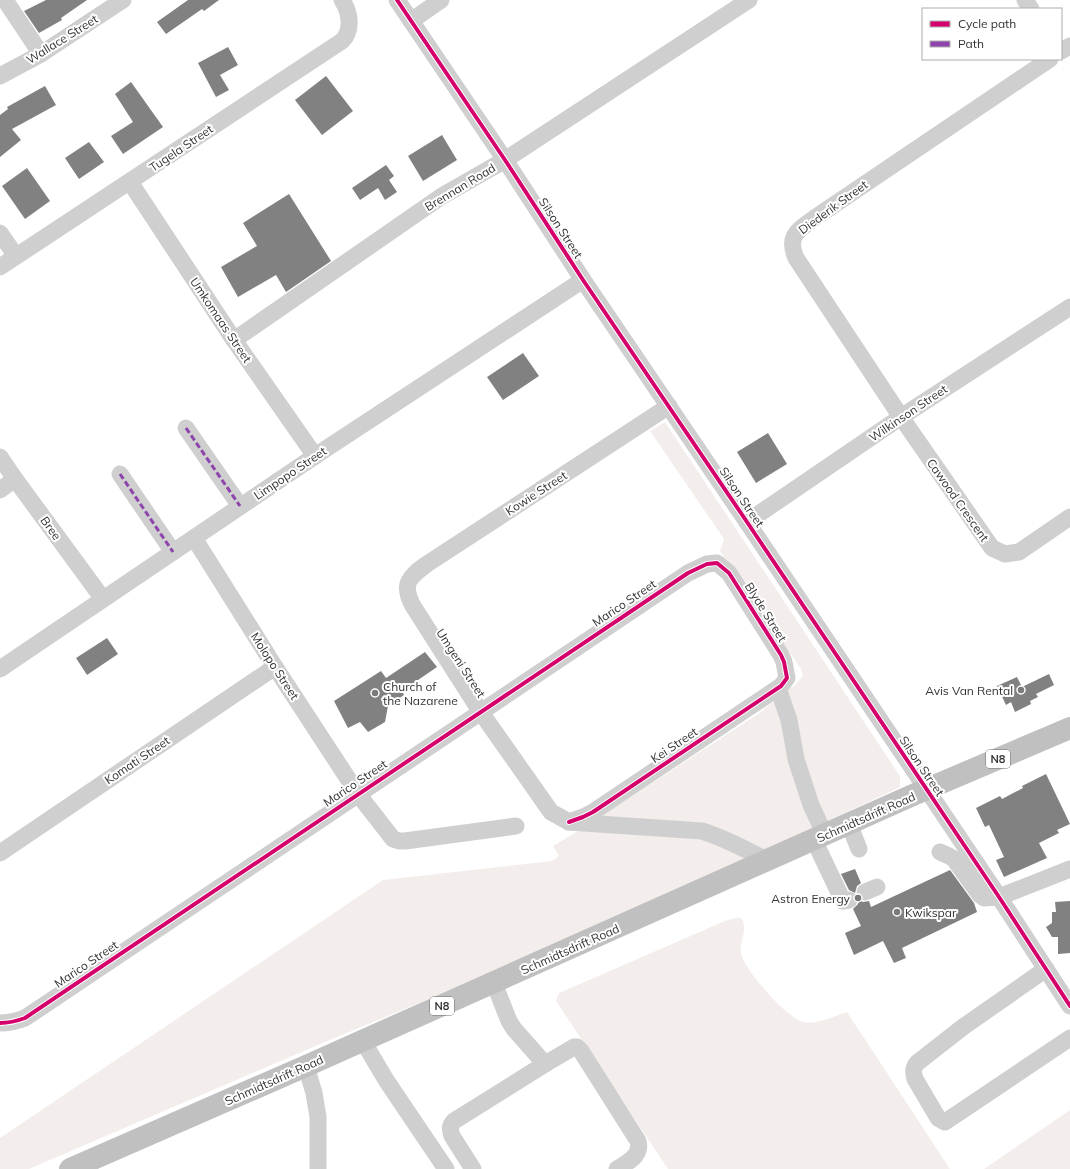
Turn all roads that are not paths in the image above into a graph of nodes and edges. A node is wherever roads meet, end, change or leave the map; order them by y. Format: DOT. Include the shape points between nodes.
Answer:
graph roads {
  1 [pos="5,0"];
  2 [pos="123,0"];
  3 [pos="342,0"];
  4 [pos="397,0"];
  5 [pos="441,0"];
  6 [pos="749,0"];
  7 [pos="728,6"];
  8 [pos="411,21"];
  9 [pos="41,54"];
  10 [pos="1049,60"];
  11 [pos="0,76"];
  12 [pos="505,160"];
  13 [pos="130,182"];
  14 [pos="0,233"];
  15 [pos="16,256"];
  16 [pos="0,267"];
  17 [pos="583,280"];
  18 [pos="1070,307"];
  19 [pos="234,340"];
  20 [pos="669,406"];
  21 [pos="900,417"];
  22 [pos="186,428"];
  23 [pos="315,456"];
  24 [pos="0,457"];
  25 [pos="120,474"];
  26 [pos="15,480"];
  27 [pos="0,490"];
  28 [pos="240,506"];
  29 [pos="1070,517"];
  30 [pos="747,522"];
  31 [pos="194,538"];
  32 [pos="173,552"];
  33 [pos="717,563"];
  34 [pos="408,584"];
  35 [pos="103,599"];
  36 [pos="275,667"];
  37 [pos="0,669"];
  38 [pos="782,683"];
  39 [pos="480,711"];
  40 [pos="1070,728"];
  41 [pos="926,790"];
  42 [pos="358,794"];
  43 [pos="569,822"];
  44 [pos="848,824"];
  45 [pos="516,826"];
  46 [pos="819,837"];
  47 [pos="859,849"];
  48 [pos="940,852"];
  49 [pos="0,853"];
  50 [pos="767,860"];
  51 [pos="1070,869"];
  52 [pos="999,898"];
  53 [pos="849,900"];
  54 [pos="1046,969"];
  55 [pos="494,982"];
  56 [pos="1070,1006"];
  57 [pos="3,1023"];
  58 [pos="1070,1038"];
  59 [pos="363,1041"];
  60 [pos="545,1064"];
  61 [pos="306,1066"];
  62 [pos="637,1164"];
  63 [pos="70,1169"];
  64 [pos="318,1169"];
  65 [pos="446,1169"];
  66 [pos="473,1169"];
  67 [pos="617,1169"];
  1 -- 9 [label="street"];
  2 -- 9 [label="street, Wallace Street"];
  3 -- 13 [label="street, Tugela Street" via="349,20 349,31 342,41"];
  4 -- 8 [label="street, Silson Street"];
  5 -- 8 [label="street"];
  6 -- 7 [label="street, Brennan Road"];
  7 -- 12 [label="street, Brennan Road"];
  8 -- 12 [label="street, Silson Street"];
  9 -- 11 [label="street, Wallace Street"];
  10 -- 21 [label="street, Diederik Street" via="816,217 793,237 791,248 796,258"];
  12 -- 17 [label="street, Silson Street"];
  12 -- 19 [label="street, Brennan Road" via="442,196"];
  13 -- 15 [label="street, Tugela Street"];
  13 -- 19 [label="street, Umkomaas Street"];
  14 -- 15 [label="street"];
  15 -- 16 [label="street, Tugela Street"];
  17 -- 20 [label="street, Silson Street"];
  17 -- 23 [label="street, Limpopo Street"];
  18 -- 21 [label="street, Wilkinson Street"];
  19 -- 23 [label="street, Umkomaas Street"];
  20 -- 30 [label="street, Silson Street"];
  20 -- 34 [label="street, Kowie Street" via="427,564 413,574"];
  21 -- 29 [label="street, Cawood Crescent" via="992,548 1005,554 1019,552"];
  21 -- 30 [label="street, Wilkinson Street"];
  22 -- 28 [label="street"];
  23 -- 28 [label="street, Limpopo Street"];
  24 -- 26 [label="street, Bree"];
  25 -- 32 [label="street"];
  26 -- 27 [label="street"];
  26 -- 35 [label="street, Bree"];
  28 -- 31 [label="street, Limpopo Street"];
  30 -- 41 [label="street, Silson Street"];
  31 -- 32 [label="street, Limpopo Street"];
  31 -- 36 [label="street, Molopo Street"];
  32 -- 35 [label="street, Limpopo Street"];
  33 -- 38 [label="street, Blyde Street" via="729,573 781,655 784,662"];
  33 -- 39 [label="street, Marico Street" via="707,564 688,572"];
  34 -- 39 [label="street, Umgeni Street" via="407,592 413,606"];
  35 -- 37 [label="street, Limpopo Street"];
  36 -- 42 [label="street, Molopo Street"];
  36 -- 49 [label="street, Komati Street"];
  38 -- 43 [label="street, Kei Street" via="593,812"];
  38 -- 46 [label="street, Blyde Street" via="796,759"];
  39 -- 42 [label="street, Marico Street"];
  39 -- 43 [label="street, Umgeni Street" via="551,812"];
  40 -- 41 [label="highway, Schmidtsdrift Road / N8"];
  41 -- 44 [label="highway, Schmidtsdrift Road / N8"];
  41 -- 52 [label="street, Silson Street"];
  42 -- 45 [label="street, Molopo Street" via="393,839 399,841"];
  42 -- 57 [label="street, Marico Street" via="32,1013 18,1021"];
  43 -- 50 [label="street" via="702,832 726,840"];
  44 -- 46 [label="highway, Schmidtsdrift Road / N8"];
  44 -- 47 [label="street"];
  46 -- 50 [label="highway, Schmidtsdrift Road / N8"];
  46 -- 53 [label="street, Blyde Street" via="843,901"];
  48 -- 52 [label="street" via="954,859 982,896"];
  50 -- 55 [label="highway, Schmidtsdrift Road / N8"];
  51 -- 52 [label="street"];
  52 -- 54 [label="street, Silson Street"];
  54 -- 56 [label="street, Silson Street"];
  54 -- 58 [label="street" via="917,1063 913,1073 915,1079 938,1118 945,1122"];
  55 -- 59 [label="highway, Schmidtsdrift Road / N8"];
  55 -- 60 [label="street" via="509,1021"];
  59 -- 61 [label="highway, Schmidtsdrift Road / N8"];
  59 -- 65 [label="street"];
  60 -- 62 [label="street" via="574,1047 581,1050 638,1141"];
  60 -- 66 [label="street" via="451,1124 452,1136"];
  61 -- 63 [label="highway, Schmidtsdrift Road / N8"];
  61 -- 64 [label="street" via="318,1117"];
  62 -- 67 [label="street"];
}
